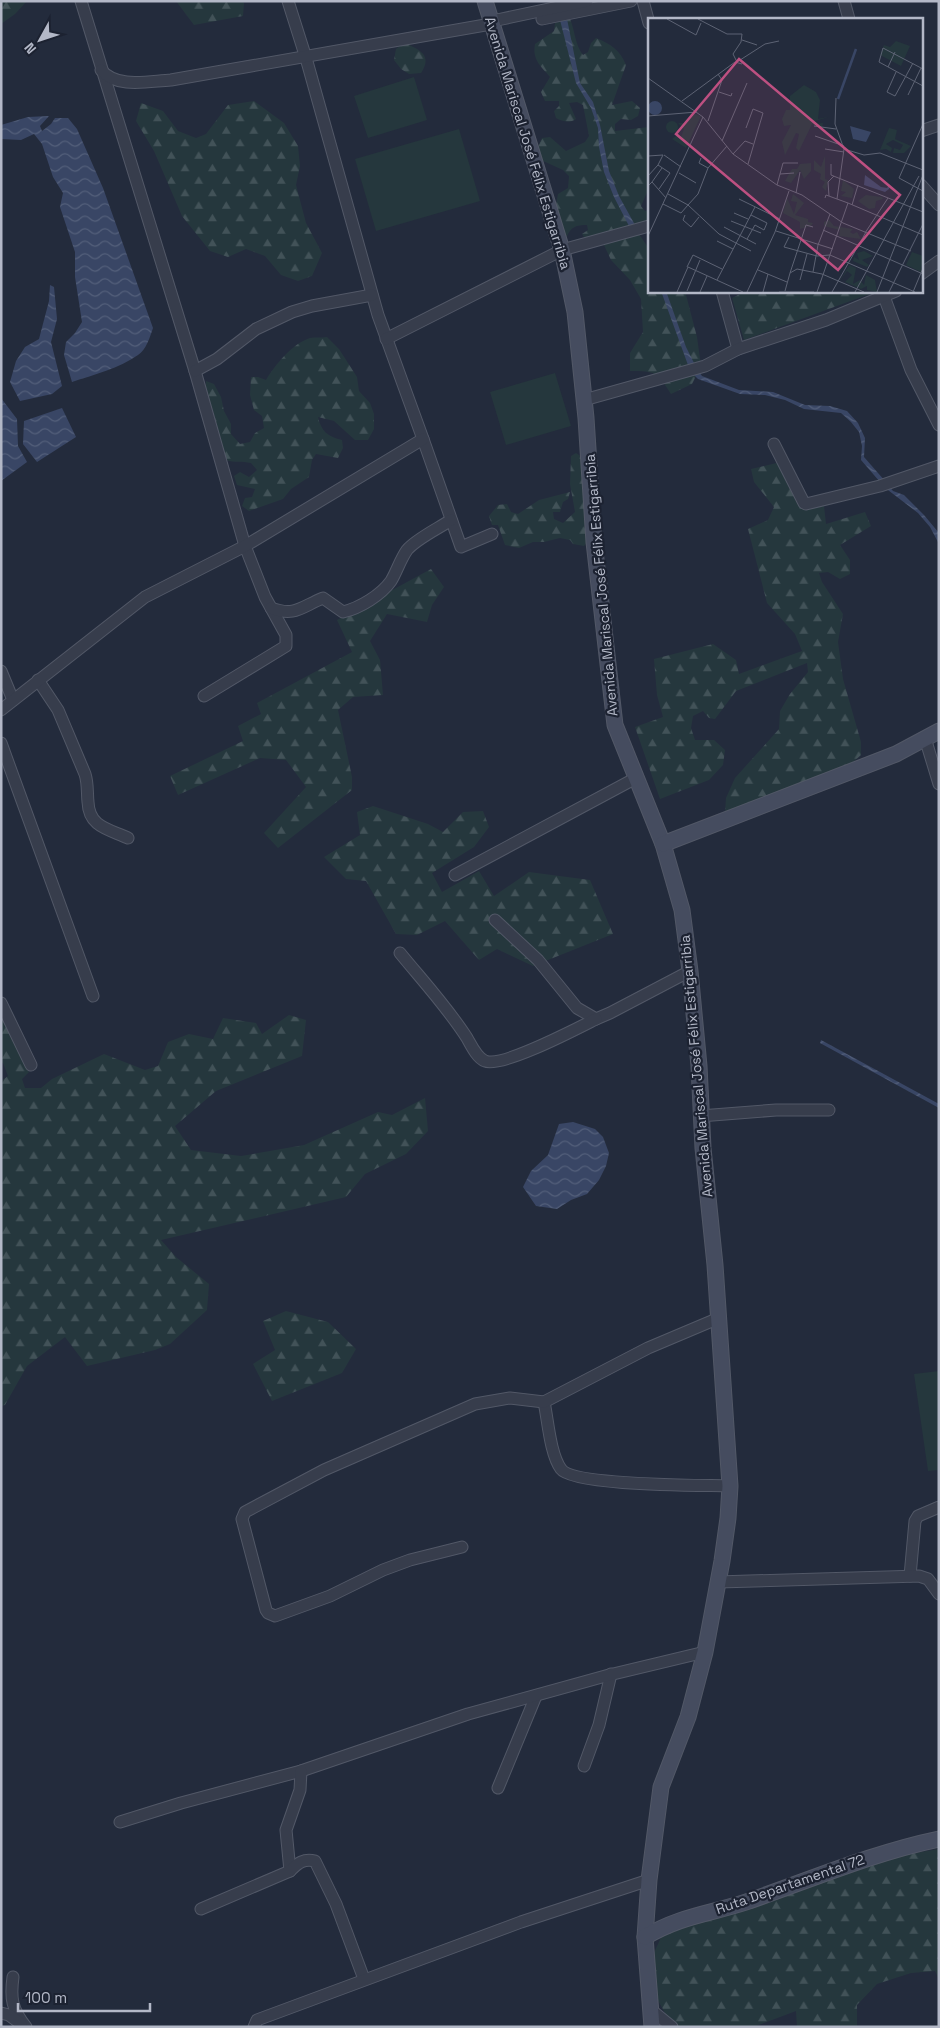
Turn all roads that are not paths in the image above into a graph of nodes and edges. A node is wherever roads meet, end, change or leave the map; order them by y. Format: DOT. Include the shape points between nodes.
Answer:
graph roads {
  1 [pos="81,1"];
  2 [pos="288,1"];
  3 [pos="485,1"];
  4 [pos="587,1"];
  5 [pos="631,1"];
  6 [pos="643,1"];
  7 [pos="844,1"];
  8 [pos="567,10"];
  9 [pos="648,18"];
  10 [pos="849,18"];
  11 [pos="492,24"];
  12 [pos="306,58"];
  13 [pos="101,70"];
  14 [pos="939,125"];
  15 [pos="922,131"];
  16 [pos="922,186"];
  17 [pos="939,205"];
  18 [pos="648,226"];
  19 [pos="562,250"];
  20 [pos="939,261"];
  21 [pos="922,273"];
  22 [pos="722,292"];
  23 [pos="883,294"];
  24 [pos="372,295"];
  25 [pos="386,339"];
  26 [pos="738,349"];
  27 [pos="195,371"];
  28 [pos="584,400"];
  29 [pos="939,425"];
  30 [pos="424,439"];
  31 [pos="774,444"];
  32 [pos="939,466"];
  33 [pos="452,520"];
  34 [pos="492,534"];
  35 [pos="245,546"];
  36 [pos="271,608"];
  37 [pos="1,671"];
  38 [pos="38,680"];
  39 [pos="204,696"];
  40 [pos="13,700"];
  41 [pos="1,710"];
  42 [pos="932,735"];
  43 [pos="1,743"];
  44 [pos="636,778"];
  45 [pos="939,784"];
  46 [pos="128,838"];
  47 [pos="663,844"];
  48 [pos="455,875"];
  49 [pos="496,920"];
  50 [pos="400,953"];
  51 [pos="690,971"];
  52 [pos="93,996"];
  53 [pos="1,1003"];
  54 [pos="596,1019"];
  55 [pos="31,1065"];
  56 [pos="829,1110"];
  57 [pos="700,1116"];
  58 [pos="719,1318"];
  59 [pos="544,1402"];
  60 [pos="730,1486"];
  61 [pos="939,1507"];
  62 [pos="462,1547"];
  63 [pos="910,1576"];
  64 [pos="718,1582"];
  65 [pos="939,1594"];
  66 [pos="705,1652"];
  67 [pos="612,1674"];
  68 [pos="536,1696"];
  69 [pos="584,1766"];
  70 [pos="301,1771"];
  71 [pos="498,1788"];
  72 [pos="120,1822"];
  73 [pos="939,1839"];
  74 [pos="290,1871"];
  75 [pos="649,1880"];
  76 [pos="201,1909"];
  77 [pos="645,1937"];
  78 [pos="13,1977"];
  79 [pos="364,1979"];
  80 [pos="650,2009"];
  81 [pos="1,2013"];
  82 [pos="26,2027"];
  83 [pos="254,2027"];
  84 [pos="652,2027"];
  85 [pos="672,2027"];
  1 -- 13 [label="street"];
  2 -- 12 [label="street"];
  3 -- 11 [label="main road, Avenida Mariscal José Félix Estigarribia"];
  4 -- 8 [label="street"];
  5 -- 8 [label="street"];
  6 -- 9 [label="street"];
  7 -- 10 [label="street"];
  8 -- 11 [label="street" via="498,27"];
  11 -- 12 [label="street"];
  11 -- 19 [label="main road, Avenida Mariscal José Félix Estigarribia"];
  12 -- 13 [label="street" via="171,80 121,81 106,76"];
  12 -- 24 [label="street"];
  13 -- 27 [label="street"];
  14 -- 15 [label="street"];
  16 -- 17 [label="street"];
  18 -- 19 [label="street"];
  19 -- 25 [label="street"];
  19 -- 28 [label="main road, Avenida Mariscal José Félix Estigarribia" via="575,312"];
  20 -- 21 [label="street"];
  22 -- 26 [label="street"];
  23 -- 26 [label="street" via="826,320"];
  23 -- 29 [label="street" via="912,370"];
  24 -- 25 [label="street"];
  24 -- 27 [label="street" via="292,312 256,329 217,359"];
  25 -- 30 [label="street"];
  26 -- 28 [label="street" via="705,366"];
  27 -- 35 [label="street"];
  28 -- 44 [label="main road, Avenida Mariscal José Félix Estigarribia" via="594,542 612,705 615,725"];
  30 -- 33 [label="street"];
  30 -- 35 [label="street"];
  31 -- 32 [label="street" via="806,504 880,486"];
  33 -- 34 [label="street" via="461,548"];
  33 -- 36 [label="street" via="408,549 384,590 350,610 344,612 323,598 300,611 285,613"];
  35 -- 36 [label="street"];
  35 -- 38 [label="street" via="145,597"];
  36 -- 39 [label="street" via="286,636 286,646"];
  37 -- 40 [label="street"];
  38 -- 40 [label="street"];
  38 -- 46 [label="street" via="58,710 85,774 89,814 97,824"];
  40 -- 41 [label="street"];
  42 -- 45 [label="street"];
  42 -- 47 [label="main road" via="896,754"];
  43 -- 52 [label="street"];
  44 -- 47 [label="main road, Avenida Mariscal José Félix Estigarribia"];
  44 -- 48 [label="street"];
  47 -- 51 [label="main road, Avenida Mariscal José Félix Estigarribia" via="682,910"];
  49 -- 54 [label="street" via="538,960 577,1008"];
  50 -- 54 [label="street" via="486,1062 497,1062 521,1053"];
  51 -- 54 [label="street"];
  51 -- 57 [label="main road, Avenida Mariscal José Félix Estigarribia"];
  53 -- 55 [label="street"];
  56 -- 57 [label="street"];
  57 -- 58 [label="main road, Avenida Mariscal José Félix Estigarribia"];
  58 -- 59 [label="street" via="648,1348"];
  58 -- 60 [label="main road, Avenida Mariscal José Félix Estigarribia"];
  59 -- 60 [label="street" via="555,1457 566,1474 672,1486"];
  59 -- 62 [label="street" via="510,1398 474,1404 324,1470 245,1512 242,1518 266,1610 275,1616 330,1596 410,1560"];
  60 -- 64 [label="main road, Avenida Mariscal José Félix Estigarribia"];
  61 -- 63 [label="street" via="915,1520"];
  63 -- 64 [label="street"];
  63 -- 65 [label="street" via="928,1579"];
  64 -- 66 [label="main road, Avenida Mariscal José Félix Estigarribia"];
  66 -- 67 [label="street"];
  66 -- 75 [label="main road, Avenida Mariscal José Félix Estigarribia" via="688,1716 661,1787"];
  67 -- 68 [label="street"];
  67 -- 69 [label="street"];
  68 -- 70 [label="street" via="468,1714"];
  68 -- 71 [label="street"];
  70 -- 72 [label="street"];
  70 -- 74 [label="street" via="300,1790 286,1830"];
  73 -- 77 [label="main road, Ruta Departamental 72" via="870,1857 743,1903 664,1925"];
  74 -- 76 [label="street"];
  74 -- 79 [label="street" via="301,1861 315,1861 336,1904"];
  75 -- 77 [label="main road, Avenida Mariscal José Félix Estigarribia"];
  75 -- 79 [label="street"];
  77 -- 80 [label="main road, Avenida Mariscal José Félix Estigarribia"];
  78 -- 82 [label="street" via="13,2006"];
  79 -- 83 [label="street" via="257,2020"];
  80 -- 84 [label="main road, Avenida Mariscal José Félix Estigarribia"];
  80 -- 85 [label="street"];
  81 -- 82 [label="street"];
}
